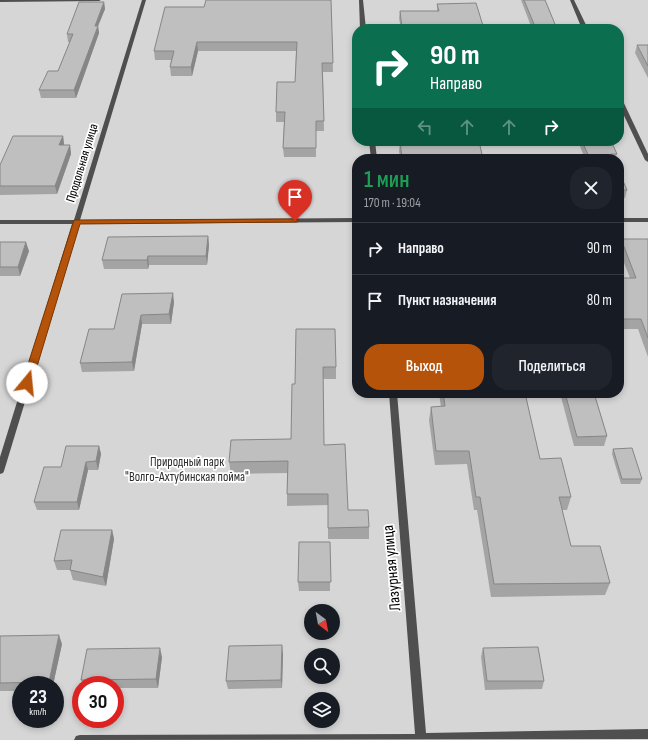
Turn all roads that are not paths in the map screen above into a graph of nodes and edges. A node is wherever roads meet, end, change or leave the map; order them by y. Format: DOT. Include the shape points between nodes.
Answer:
graph roads {
  1 [pos="99,0"];
  2 [pos="144,0"];
  3 [pos="361,0"];
  4 [pos="572,0"];
  5 [pos="0,1"];
  6 [pos="363,24"];
  7 [pos="584,24"];
  8 [pos="624,110"];
  9 [pos="648,160"];
  10 [pos="352,220"];
  11 [pos="624,220"];
  12 [pos="648,220"];
  13 [pos="0,222"];
  14 [pos="77,222"];
  15 [pos="393,398"];
  16 [pos="0,471"];
  17 [pos="648,734"];
  18 [pos="80,740"];
  19 [pos="420,740"];
  1 -- 5 [label="street"];
  2 -- 14 [label="street, Продольная улица"];
  3 -- 6 [label="street"];
  4 -- 7 [label="street"];
  8 -- 9 [label="street"];
  10 -- 14 [label="street"];
  11 -- 12 [label="street"];
  13 -- 14 [label="street"];
  14 -- 16 [label="street, Продольная улица"];
  15 -- 19 [label="street, Лазурная улица"];
  17 -- 19 [label="street"];
  18 -- 19 [label="street"];
}
